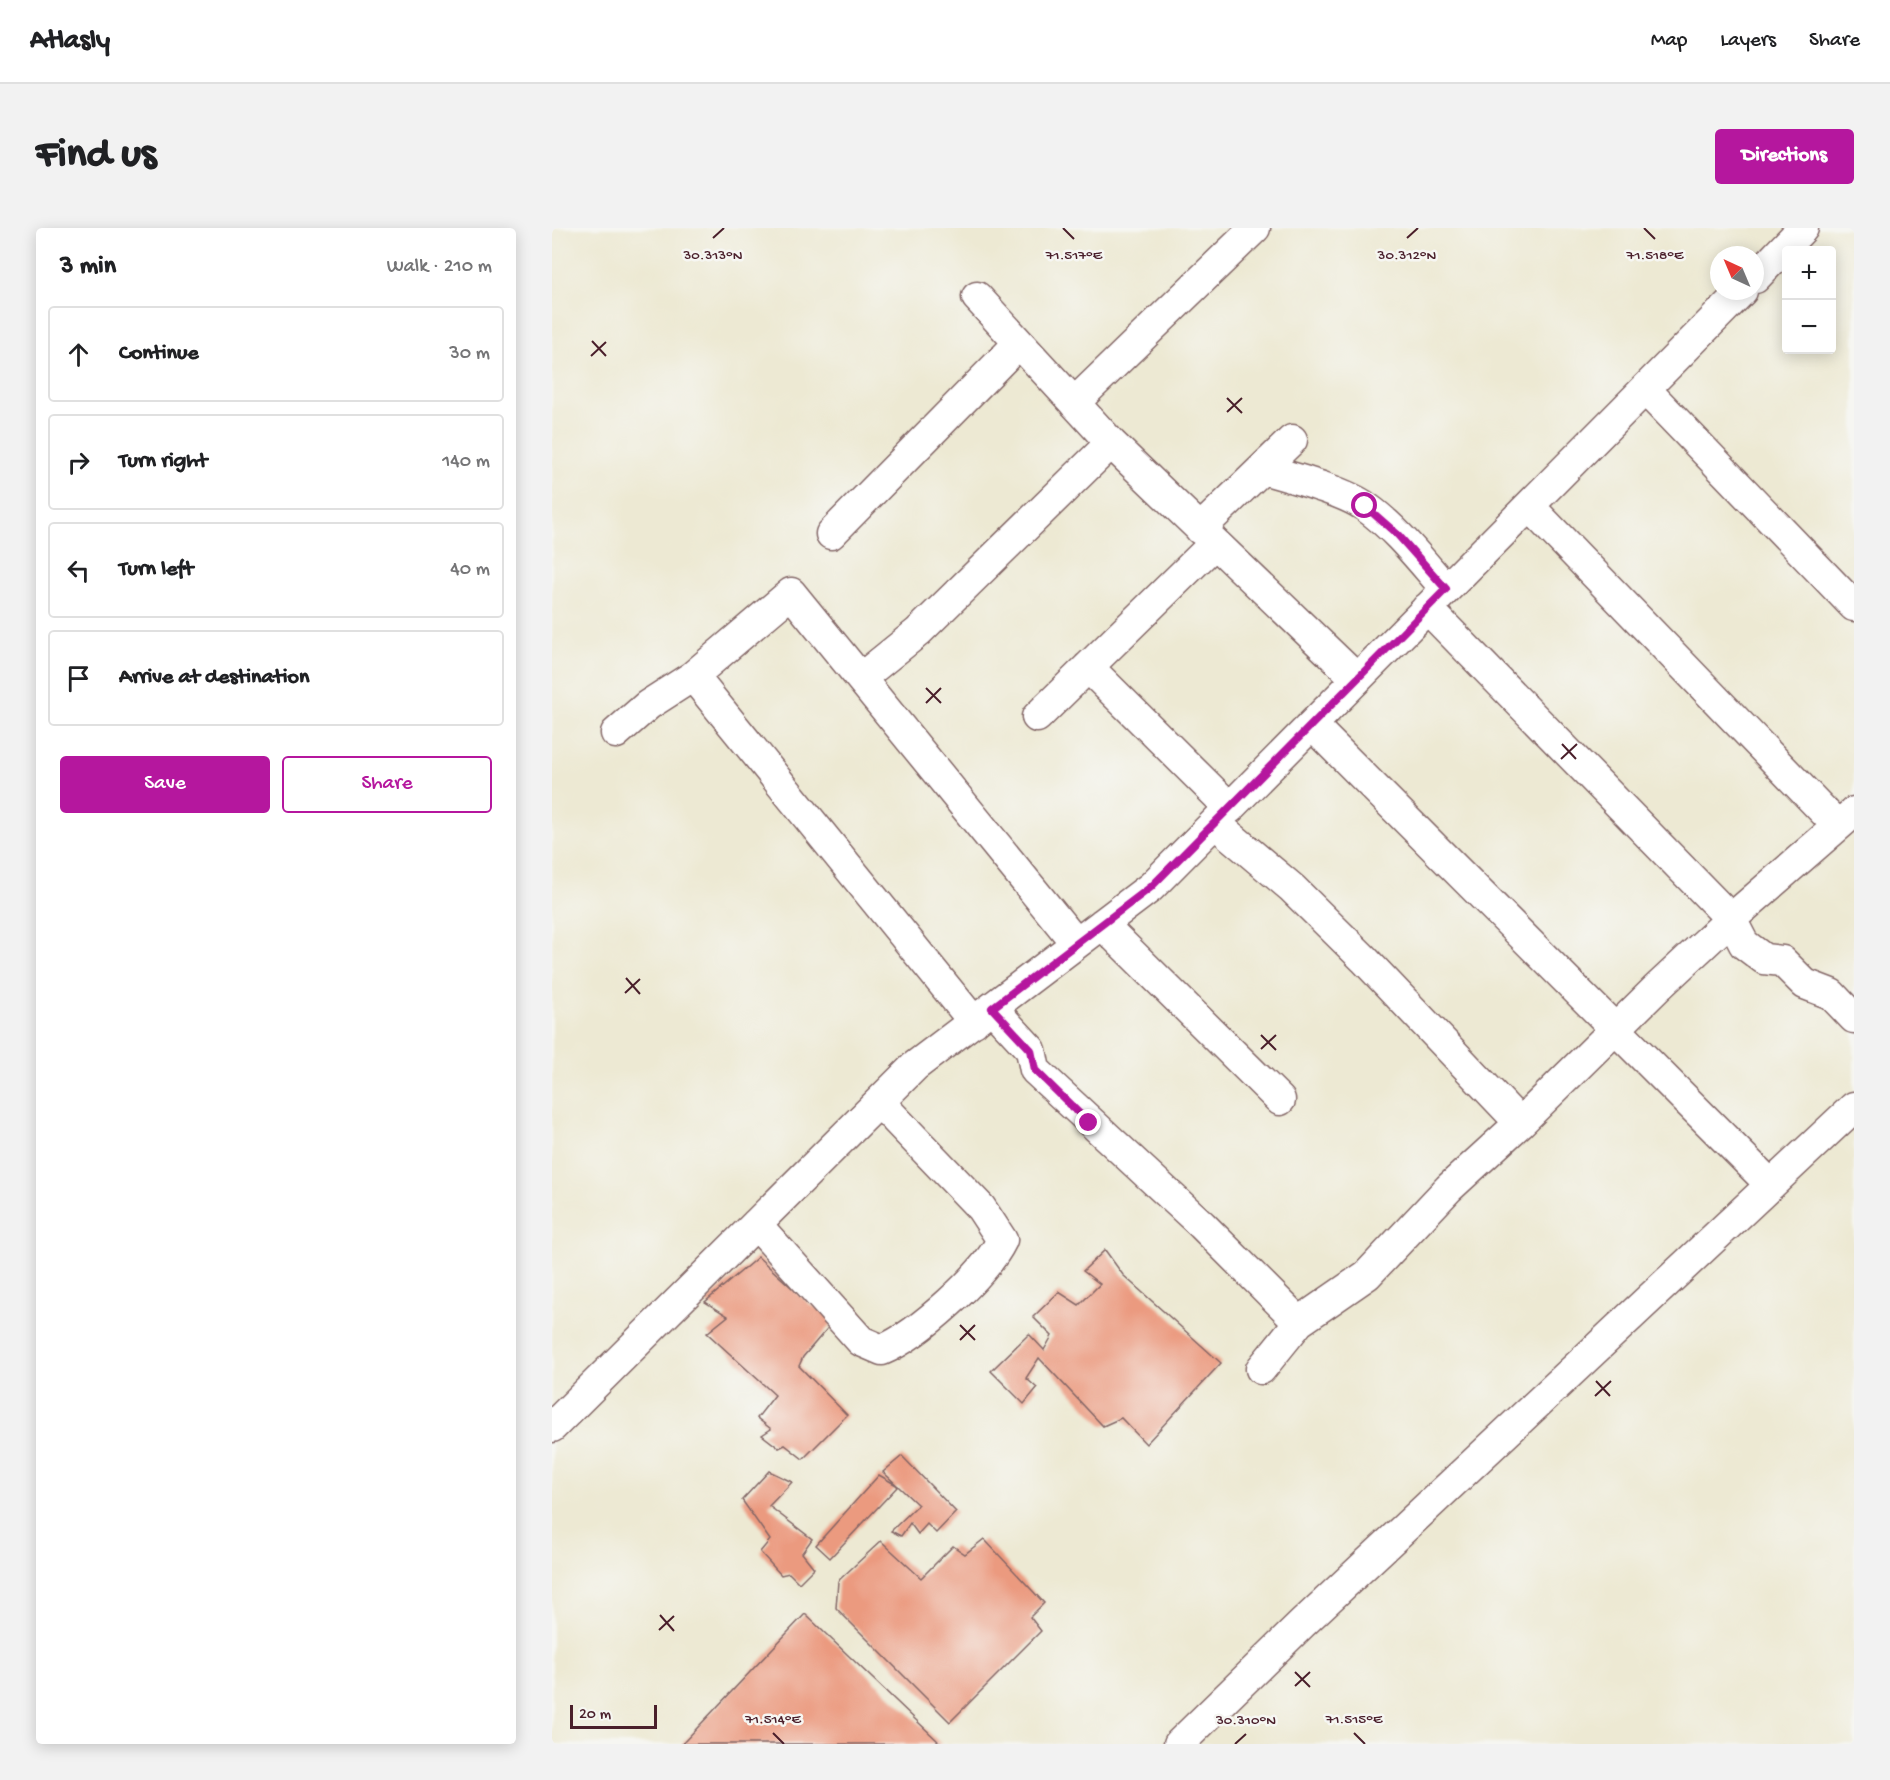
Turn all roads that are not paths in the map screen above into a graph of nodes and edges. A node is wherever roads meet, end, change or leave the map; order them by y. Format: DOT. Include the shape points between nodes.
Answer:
graph roads {
  1 [pos="1255,228"];
  2 [pos="1803,228"];
  3 [pos="1764,269"];
  4 [pos="977,297"];
  5 [pos="1733,300"];
  6 [pos="1019,343"];
  7 [pos="1645,390"];
  8 [pos="1074,403"];
  9 [pos="1292,440"];
  10 [pos="1111,443"];
  11 [pos="1263,469"];
  12 [pos="1529,506"];
  13 [pos="831,534"];
  14 [pos="1208,536"];
  15 [pos="1437,599"];
  16 [pos="1854,606"];
  17 [pos="1088,667"];
  18 [pos="693,676"];
  19 [pos="861,678"];
  20 [pos="1357,679"];
  21 [pos="1037,717"];
  22 [pos="1312,725"];
  23 [pos="616,733"];
  24 [pos="1222,815"];
  25 [pos="1846,819"];
  26 [pos="1731,919"];
  27 [pos="1102,924"];
  28 [pos="1076,943"];
  29 [pos="983,1015"];
  30 [pos="1854,1018"];
  31 [pos="1616,1030"];
  32 [pos="1280,1100"];
  33 [pos="879,1102"];
  34 [pos="1854,1107"];
  35 [pos="1520,1123"];
  36 [pos="1771,1185"];
  37 [pos="756,1224"];
  38 [pos="1299,1322"];
  39 [pos="1261,1369"];
  40 [pos="552,1427"];
  41 [pos="1179,1744"];
  1 -- 8 [label="street"];
  2 -- 3 [label="street"];
  4 -- 6 [label="street"];
  5 -- 7 [label="street"];
  6 -- 8 [label="street"];
  6 -- 13 [label="street"];
  7 -- 12 [label="street"];
  7 -- 16 [label="street"];
  8 -- 10 [label="street"];
  9 -- 11 [label="street"];
  10 -- 14 [label="street"];
  10 -- 19 [label="street" via="918,632"];
  11 -- 14 [label="street"];
  11 -- 15 [label="street" via="1365,506 1398,535"];
  12 -- 15 [label="street"];
  12 -- 25 [label="street"];
  14 -- 17 [label="street"];
  14 -- 20 [label="street"];
  15 -- 20 [label="street"];
  15 -- 26 [label="street"];
  17 -- 21 [label="street"];
  17 -- 24 [label="street"];
  18 -- 19 [label="street" via="792,593"];
  18 -- 23 [label="street" via="648,705"];
  18 -- 29 [label="street"];
  19 -- 28 [label="street"];
  20 -- 22 [label="street"];
  22 -- 24 [label="street"];
  22 -- 31 [label="street"];
  24 -- 27 [label="street" via="1151,887"];
  24 -- 35 [label="street"];
  25 -- 26 [label="street"];
  26 -- 30 [label="street" via="1744,944 1764,959 1782,960 1805,984 1832,994"];
  26 -- 31 [label="street"];
  27 -- 28 [label="street"];
  27 -- 32 [label="street"];
  28 -- 29 [label="street"];
  29 -- 33 [label="street" via="915,1066"];
  29 -- 38 [label="street" via="1031,1050 1035,1070 1202,1225"];
  31 -- 35 [label="street"];
  31 -- 36 [label="street"];
  33 -- 37 [label="street"];
  33 -- 37 [label="street" via="981,1208 1002,1240 993,1258 901,1342 882,1350 861,1341"];
  34 -- 36 [label="street"];
  35 -- 38 [label="street" via="1449,1188 1367,1275"];
  36 -- 41 [label="street"];
  37 -- 40 [label="street"];
  38 -- 39 [label="street"];
}
